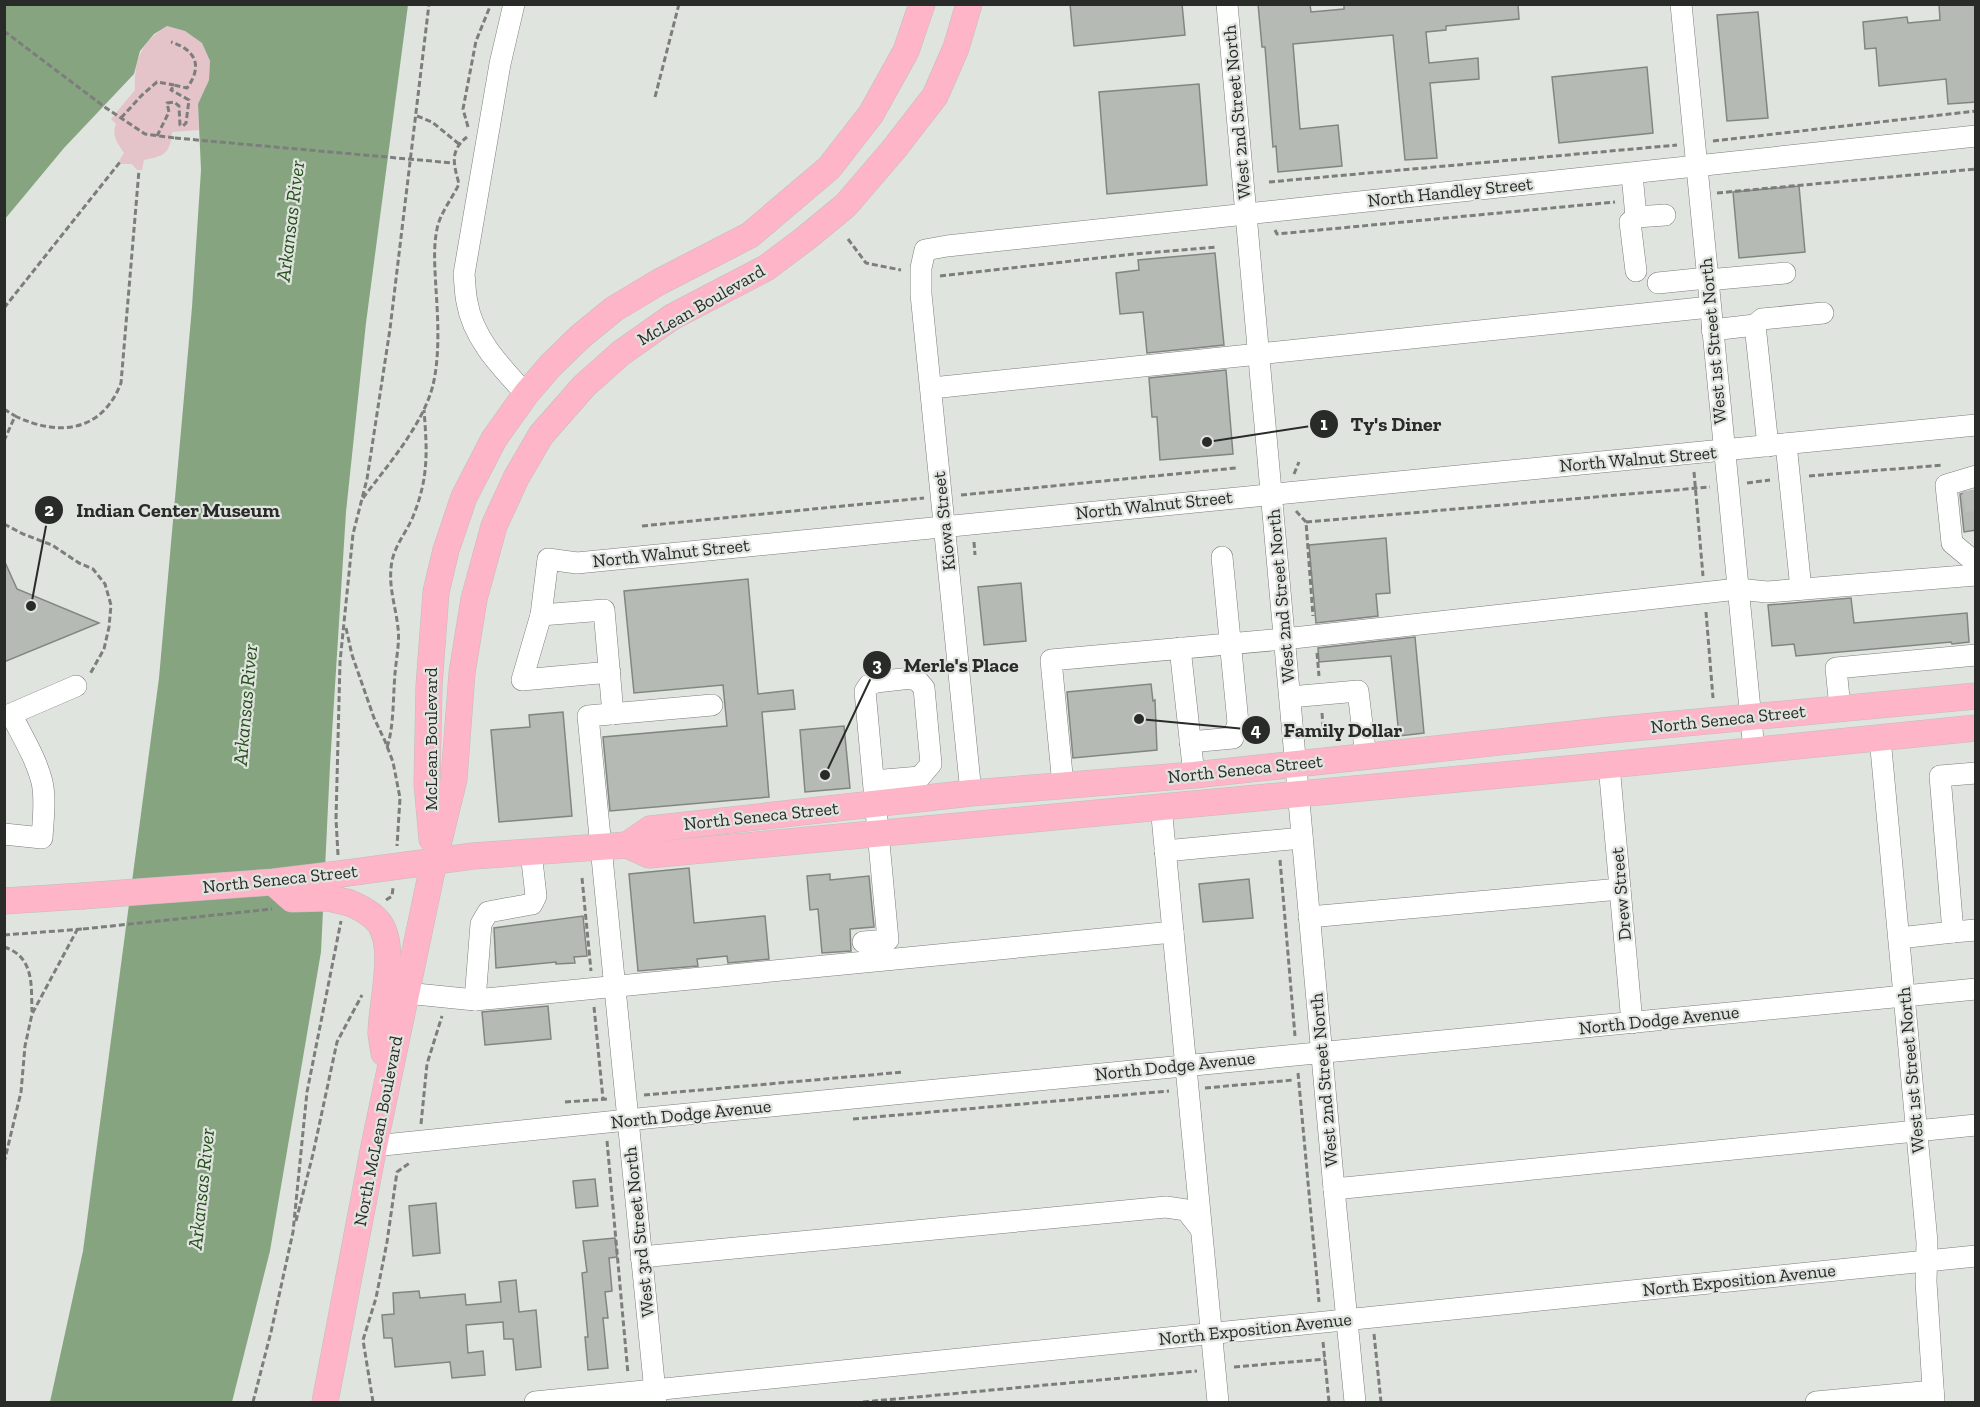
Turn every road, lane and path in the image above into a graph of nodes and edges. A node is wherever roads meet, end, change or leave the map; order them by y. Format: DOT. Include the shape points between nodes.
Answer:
graph roads {
  1 [pos="429,4"];
  2 [pos="491,4"];
  3 [pos="514,4"];
  4 [pos="679,4"];
  5 [pos="922,4"];
  6 [pos="969,4"];
  7 [pos="1227,4"];
  8 [pos="1681,4"];
  9 [pos="4,31"];
  10 [pos="171,42"];
  11 [pos="174,85"];
  12 [pos="654,97"];
  13 [pos="1976,111"];
  14 [pos="417,116"];
  15 [pos="122,118"];
  16 [pos="157,136"];
  17 [pos="1976,136"];
  18 [pos="1695,143"];
  19 [pos="459,144"];
  20 [pos="120,162"];
  21 [pos="453,163"];
  22 [pos="1697,168"];
  23 [pos="139,170"];
  24 [pos="1632,174"];
  25 [pos="1269,182"];
  26 [pos="1246,212"];
  27 [pos="1665,215"];
  28 [pos="1636,217"];
  29 [pos="848,239"];
  30 [pos="1216,248"];
  31 [pos="925,250"];
  32 [pos="1636,272"];
  33 [pos="921,273"];
  34 [pos="1785,273"];
  35 [pos="1707,279"];
  36 [pos="1658,283"];
  37 [pos="1710,307"];
  38 [pos="4,308"];
  39 [pos="1823,313"];
  40 [pos="1755,325"];
  41 [pos="1712,330"];
  42 [pos="1259,354"];
  43 [pos="932,388"];
  44 [pos="526,394"];
  45 [pos="424,408"];
  46 [pos="4,409"];
  47 [pos="15,416"];
  48 [pos="1976,425"];
  49 [pos="4,441"];
  50 [pos="1777,445"];
  51 [pos="1724,450"];
  52 [pos="1693,453"];
  53 [pos="1299,462"];
  54 [pos="1953,464"];
  55 [pos="1293,475"];
  56 [pos="1790,478"];
  57 [pos="1975,482"];
  58 [pos="1727,485"];
  59 [pos="1696,488"];
  60 [pos="1271,493"];
  61 [pos="362,499"];
  62 [pos="1296,511"];
  63 [pos="1306,522"];
  64 [pos="4,524"];
  65 [pos="945,526"];
  66 [pos="1222,556"];
  67 [pos="1976,563"];
  68 [pos="1976,575"];
  69 [pos="1738,589"];
  70 [pos="1801,589"];
  71 [pos="1704,593"];
  72 [pos="541,615"];
  73 [pos="345,624"];
  74 [pos="1315,636"];
  75 [pos="1284,639"];
  76 [pos="1231,644"];
  77 [pos="1180,648"];
  78 [pos="1976,655"];
  79 [pos="609,672"];
  80 [pos="76,686"];
  81 [pos="1321,694"];
  82 [pos="1976,696"];
  83 [pos="1290,697"];
  84 [pos="712,705"];
  85 [pos="1840,708"];
  86 [pos="1714,709"];
  87 [pos="613,714"];
  88 [pos="8,716"];
  89 [pos="1750,717"];
  90 [pos="1976,728"];
  91 [pos="1880,738"];
  92 [pos="1190,742"];
  93 [pos="1331,743"];
  94 [pos="387,747"];
  95 [pos="1754,750"];
  96 [pos="1366,757"];
  97 [pos="1296,764"];
  98 [pos="1610,765"];
  99 [pos="1976,773"];
  100 [pos="1194,775"];
  101 [pos="1063,785"];
  102 [pos="875,792"];
  103 [pos="971,793"];
  104 [pos="1298,794"];
  105 [pos="1161,806"];
  106 [pos="878,833"];
  107 [pos="4,834"];
  108 [pos="1302,838"];
  109 [pos="1278,840"];
  110 [pos="627,845"];
  111 [pos="599,847"];
  112 [pos="1165,850"];
  113 [pos="531,852"];
  114 [pos="434,861"];
  115 [pos="395,866"];
  116 [pos="343,869"];
  117 [pos="273,882"];
  118 [pos="1620,889"];
  119 [pos="4,901"];
  120 [pos="278,909"];
  121 [pos="353,910"];
  122 [pos="1309,916"];
  123 [pos="76,930"];
  124 [pos="1976,930"];
  125 [pos="1173,932"];
  126 [pos="1953,932"];
  127 [pos="4,935"];
  128 [pos="1899,938"];
  129 [pos="863,942"];
  130 [pos="4,947"];
  131 [pos="614,986"];
  132 [pos="1976,989"];
  133 [pos="363,992"];
  134 [pos="406,993"];
  135 [pos="1904,995"];
  136 [pos="448,997"];
  137 [pos="475,1000"];
  138 [pos="32,1014"];
  139 [pos="1632,1023"];
  140 [pos="1295,1042"];
  141 [pos="1322,1052"];
  142 [pos="1185,1065"];
  143 [pos="1297,1065"];
  144 [pos="1293,1080"];
  145 [pos="387,1084"];
  146 [pos="1188,1089"];
  147 [pos="842,1120"];
  148 [pos="1976,1125"];
  149 [pos="628,1130"];
  150 [pos="1916,1131"];
  151 [pos="417,1142"];
  152 [pos="607,1142"];
  153 [pos="374,1146"];
  154 [pos="4,1163"];
  155 [pos="1334,1189"];
  156 [pos="1200,1228"];
  157 [pos="294,1232"];
  158 [pos="1976,1256"];
  159 [pos="641,1257"];
  160 [pos="1926,1262"];
  161 [pos="1372,1317"];
  162 [pos="1347,1320"];
  163 [pos="1321,1323"];
  164 [pos="1211,1334"];
  165 [pos="1325,1359"];
  166 [pos="1214,1369"];
  167 [pos="655,1396"];
  168 [pos="1933,1397"];
  169 [pos="253,1402"];
  170 [pos="325,1402"];
  171 [pos="372,1402"];
  172 [pos="535,1402"];
  173 [pos="862,1402"];
  174 [pos="1218,1402"];
  175 [pos="1329,1402"];
  176 [pos="1355,1402"];
  177 [pos="1381,1402"];
  178 [pos="1816,1402"];
  1 -- 14 [label="path"];
  2 -- 19 [label="path" via="476,41 464,109 471,135"];
  3 -- 44 [label="street" via="464,274 467,304 479,337"];
  4 -- 12 [label="path"];
  5 -- 44 [label="main road, McLean Boulevard" via="906,51 872,114 829,168 750,235 614,309 581,336"];
  6 -- 114 [label="main road, McLean Boulevard" via="956,48 935,96 846,205 766,268 672,317 621,353 584,386 541,435 494,526 474,599 462,673 454,779"];
  7 -- 26 [label="street, West 2nd Street North"];
  8 -- 18 [label="street, West 1st Street North"];
  9 -- 15 [label="path"];
  10 -- 11 [label="path" via="190,51 197,69 188,88"];
  11 -- 15 [label="path" via="157,82"];
  11 -- 16 [label="path" via="171,90 189,100 186,123 180,125 179,106 167,102 169,112"];
  13 -- 18 [label="path"];
  14 -- 19 [label="path" via="432,122"];
  14 -- 61 [label="path" via="390,328"];
  15 -- 16 [label="path" via="145,134"];
  16 -- 21 [label="path, bridge"];
  17 -- 22 [label="street, North Handley Street"];
  18 -- 22 [label="street, West 1st Street North"];
  18 -- 25 [label="path"];
  19 -- 21 [label="path"];
  20 -- 38 [label="path"];
  21 -- 45 [label="path" via="459,184 437,230 437,353 433,386"];
  22 -- 24 [label="street, North Handley Street"];
  22 -- 35 [label="street, West 1st Street North"];
  23 -- 47 [label="path" via="121,383 116,396 107,409 77,427 41,426"];
  24 -- 26 [label="street, North Handley Street"];
  24 -- 28 [label="street"];
  26 -- 31 [label="street, North Handley Street"];
  26 -- 42 [label="street, West 2nd Street North"];
  27 -- 28 [label="street"];
  28 -- 32 [label="street" via="1630,222"];
  29 -- 33 [label="path" via="866,263"];
  30 -- 33 [label="path" via="938,276"];
  31 -- 33 [label="street, Kiowa Street"];
  33 -- 43 [label="street, Kiowa Street"];
  34 -- 35 [label="street"];
  35 -- 36 [label="street"];
  35 -- 37 [label="street, West 1st Street North"];
  37 -- 41 [label="street, West 1st Street North"];
  37 -- 42 [label="street"];
  39 -- 40 [label="street" via="1762,319"];
  40 -- 41 [label="street"];
  40 -- 50 [label="street"];
  41 -- 51 [label="street, West 1st Street North"];
  42 -- 43 [label="street"];
  42 -- 60 [label="street, West 2nd Street North"];
  43 -- 65 [label="street, Kiowa Street"];
  44 -- 114 [label="main road, McLean Boulevard" via="494,439 465,497 436,592 427,784"];
  45 -- 61 [label="path"];
  45 -- 94 [label="path" via="426,474 414,516 399,541 391,567 399,630 392,734"];
  46 -- 47 [label="path"];
  47 -- 49 [label="path"];
  48 -- 50 [label="street, North Walnut Street"];
  50 -- 51 [label="street, North Walnut Street"];
  50 -- 56 [label="street"];
  51 -- 52 [label="street, North Walnut Street"];
  51 -- 58 [label="street, West 1st Street North"];
  52 -- 59 [label="path"];
  52 -- 60 [label="street, North Walnut Street"];
  53 -- 55 [label="path"];
  54 -- 56 [label="path"];
  56 -- 58 [label="path"];
  56 -- 70 [label="street"];
  57 -- 67 [label="street" via="1946,485 1952,543"];
  58 -- 59 [label="path"];
  58 -- 69 [label="street, West 1st Street North"];
  59 -- 63 [label="path"];
  59 -- 71 [label="path"];
  60 -- 65 [label="street, North Walnut Street"];
  60 -- 75 [label="street, West 2nd Street North"];
  61 -- 73 [label="path" via="353,534"];
  62 -- 63 [label="path"];
  63 -- 74 [label="path"];
  64 -- 80 [label="path" via="93,569 105,584 111,605 104,649 95,669"];
  65 -- 72 [label="street, North Walnut Street" via="577,562 548,559"];
  65 -- 103 [label="street, Kiowa Street"];
  66 -- 76 [label="street"];
  68 -- 70 [label="street"];
  69 -- 70 [label="street"];
  69 -- 71 [label="street"];
  69 -- 89 [label="street, West 1st Street North"];
  71 -- 74 [label="street"];
  71 -- 86 [label="path"];
  72 -- 79 [label="street" via="604,610"];
  72 -- 79 [label="street" via="522,680"];
  73 -- 94 [label="path" via="352,656"];
  73 -- 116 [label="path" via="336,819"];
  74 -- 75 [label="street"];
  74 -- 81 [label="path"];
  75 -- 76 [label="street"];
  75 -- 83 [label="street, West 2nd Street North"];
  76 -- 77 [label="street"];
  76 -- 92 [label="street" via="1238,723 1233,738"];
  77 -- 92 [label="street"];
  77 -- 101 [label="street" via="1051,660"];
  78 -- 85 [label="street" via="1836,668"];
  79 -- 87 [label="street"];
  80 -- 88 [label="street"];
  81 -- 83 [label="street"];
  81 -- 93 [label="path" via="1324,740"];
  81 -- 96 [label="street" via="1358,691"];
  82 -- 85 [label="main road, North Seneca Street"];
  83 -- 97 [label="street, West 2nd Street North"];
  84 -- 87 [label="street"];
  85 -- 89 [label="main road, North Seneca Street"];
  87 -- 111 [label="street, West 3rd Street North" via="588,716"];
  88 -- 107 [label="street" via="30,750 42,783 44,813 42,838"];
  89 -- 95 [label="street, West 1st Street North"];
  89 -- 96 [label="main road, North Seneca Street"];
  90 -- 91 [label="main road, North Seneca Street"];
  91 -- 95 [label="main road, North Seneca Street"];
  91 -- 128 [label="street, West 1st Street North"];
  92 -- 100 [label="street"];
  94 -- 115 [label="path" via="400,798"];
  95 -- 98 [label="main road, North Seneca Street"];
  96 -- 97 [label="main road, North Seneca Street"];
  97 -- 100 [label="main road, North Seneca Street"];
  97 -- 104 [label="street, West 2nd Street North"];
  98 -- 104 [label="main road, North Seneca Street"];
  98 -- 118 [label="street, Drew Street"];
  99 -- 126 [label="street" via="1940,776"];
  100 -- 101 [label="main road, North Seneca Street"];
  101 -- 103 [label="main road, North Seneca Street"];
  102 -- 102 [label="street" via="865,691 876,682 911,678 924,688 931,764 920,777"];
  102 -- 103 [label="main road, North Seneca Street"];
  102 -- 106 [label="street"];
  102 -- 110 [label="main road, North Seneca Street" via="650,828"];
  104 -- 105 [label="main road, North Seneca Street"];
  104 -- 108 [label="street, West 2nd Street North"];
  105 -- 106 [label="main road, North Seneca Street"];
  105 -- 112 [label="street"];
  106 -- 110 [label="main road, North Seneca Street" via="649,855"];
  106 -- 129 [label="street" via="888,940"];
  108 -- 109 [label="street"];
  108 -- 122 [label="street, West 2nd Street North"];
  109 -- 112 [label="street"];
  109 -- 140 [label="path"];
  110 -- 111 [label="main road, North Seneca Street"];
  111 -- 113 [label="main road, North Seneca Street"];
  111 -- 131 [label="street, West 3rd Street North"];
  112 -- 125 [label="street"];
  113 -- 114 [label="main road, North Seneca Street"];
  113 -- 137 [label="street" via="536,896 532,904 488,912 480,924"];
  114 -- 115 [label="main road, North Seneca Street"];
  114 -- 134 [label="main road, North McLean Boulevard"];
  115 -- 116 [label="main road, North Seneca Street"];
  115 -- 121 [label="path" via="392,896"];
  116 -- 117 [label="main road, North Seneca Street, bridge"];
  117 -- 119 [label="main road, North Seneca Street, bridge"];
  117 -- 121 [label="main road, bridge" via="292,899 329,898"];
  118 -- 122 [label="street"];
  118 -- 139 [label="street, Drew Street"];
  120 -- 123 [label="path, bridge"];
  121 -- 145 [label="main road" via="380,924 387,940 389,957 381,1034"];
  121 -- 157 [label="path" via="341,924 307,1092"];
  122 -- 141 [label="street, West 2nd Street North"];
  123 -- 127 [label="path"];
  123 -- 138 [label="path"];
  124 -- 126 [label="street"];
  125 -- 131 [label="street"];
  125 -- 142 [label="street"];
  126 -- 128 [label="street"];
  128 -- 135 [label="street, West 1st Street North"];
  130 -- 138 [label="path" via="15,951 31,975"];
  131 -- 137 [label="street"];
  131 -- 149 [label="street, West 3rd Street North"];
  132 -- 135 [label="street, North Dodge Avenue"];
  133 -- 157 [label="path" via="338,1042"];
  134 -- 136 [label="street"];
  134 -- 145 [label="main road, North McLean Boulevard"];
  135 -- 139 [label="street, North Dodge Avenue"];
  135 -- 150 [label="street, West 1st Street North"];
  136 -- 137 [label="street"];
  136 -- 151 [label="path" via="426,1064"];
  138 -- 154 [label="path" via="21,1092"];
  139 -- 141 [label="street, North Dodge Avenue"];
  141 -- 142 [label="street, North Dodge Avenue"];
  141 -- 155 [label="street, West 2nd Street North"];
  142 -- 146 [label="street"];
  142 -- 149 [label="street, North Dodge Avenue"];
  143 -- 163 [label="path"];
  144 -- 146 [label="path"];
  145 -- 153 [label="main road, North McLean Boulevard"];
  146 -- 147 [label="path"];
  146 -- 156 [label="street"];
  148 -- 150 [label="street"];
  149 -- 151 [label="street, North Dodge Avenue"];
  149 -- 152 [label="path"];
  149 -- 159 [label="street, West 3rd Street North"];
  150 -- 155 [label="street"];
  150 -- 160 [label="street, West 1st Street North"];
  151 -- 153 [label="street, North Dodge Avenue"];
  151 -- 171 [label="path" via="413,1160 397,1172 376,1298 363,1340"];
  153 -- 170 [label="main road, North McLean Boulevard"];
  155 -- 162 [label="street, West 2nd Street North"];
  156 -- 159 [label="street" via="1186,1210 1166,1208"];
  156 -- 164 [label="street"];
  157 -- 169 [label="path"];
  158 -- 160 [label="street, North Exposition Avenue"];
  159 -- 167 [label="street, West 3rd Street North"];
  160 -- 161 [label="street, North Exposition Avenue"];
  160 -- 168 [label="street, West 1st Street North"];
  161 -- 162 [label="street, North Exposition Avenue"];
  161 -- 177 [label="path"];
  162 -- 163 [label="street, North Exposition Avenue"];
  162 -- 176 [label="street, West 2nd Street North"];
  163 -- 164 [label="street, North Exposition Avenue"];
  163 -- 165 [label="path"];
  164 -- 166 [label="street"];
  164 -- 167 [label="street, North Exposition Avenue"];
  165 -- 166 [label="path"];
  165 -- 175 [label="path"];
  166 -- 173 [label="path"];
  166 -- 174 [label="street"];
  167 -- 172 [label="street, North Exposition Avenue"];
  168 -- 178 [label="street"];
}
